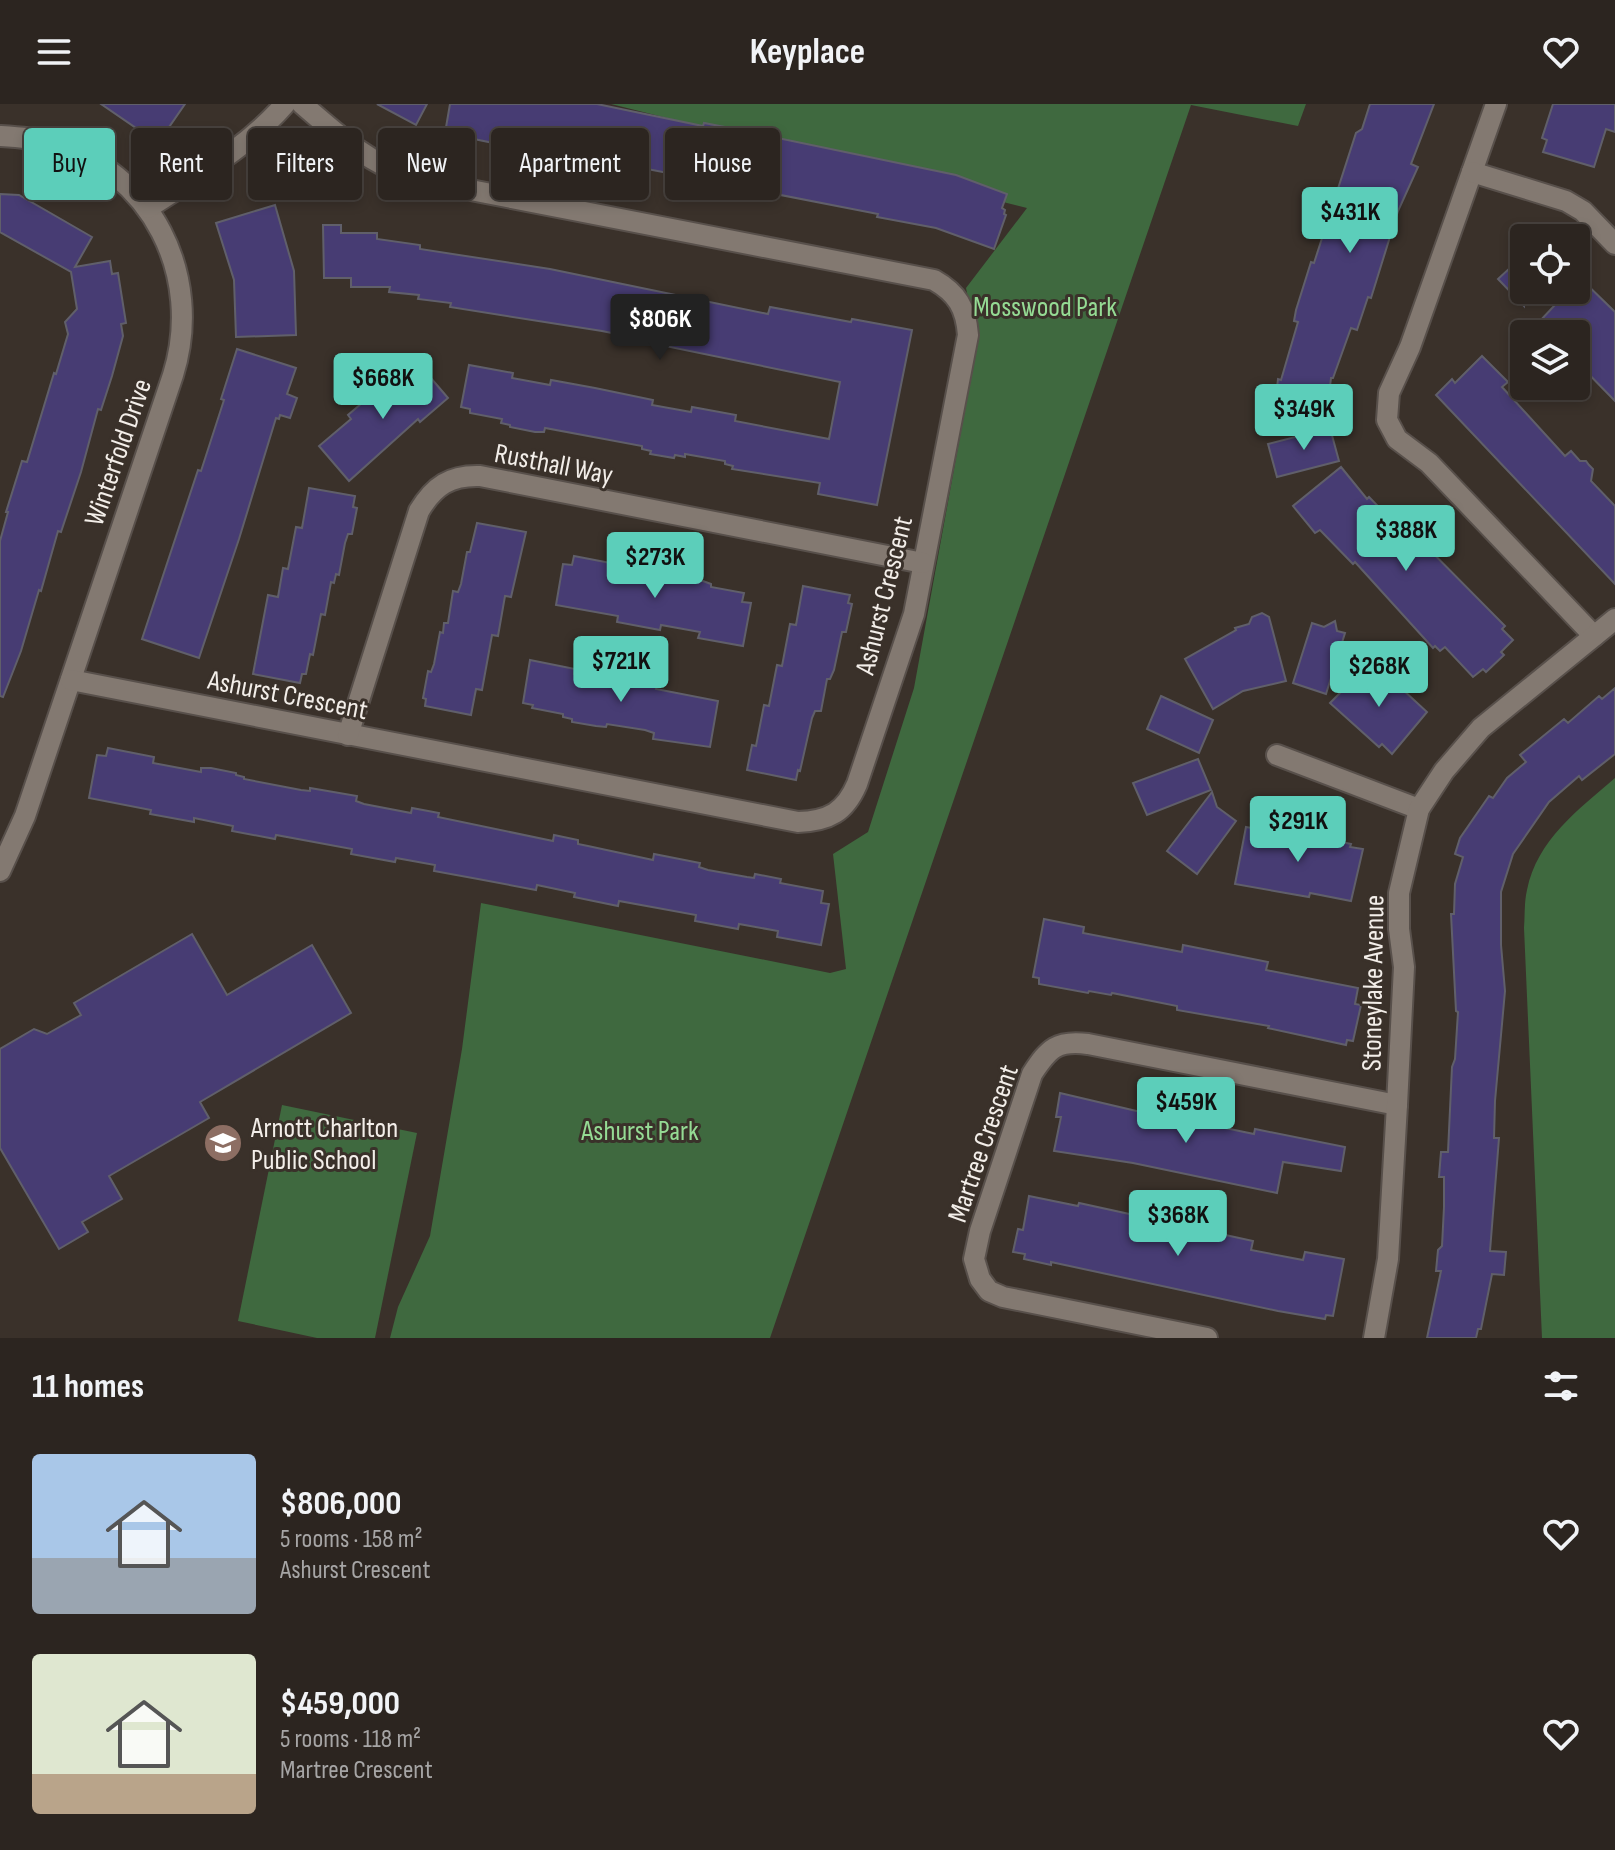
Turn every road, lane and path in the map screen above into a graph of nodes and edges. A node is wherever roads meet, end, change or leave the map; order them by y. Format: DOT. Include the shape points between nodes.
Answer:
graph roads {
  1 [pos="285,104"];
  2 [pos="302,104"];
  3 [pos="1496,104"];
  4 [pos="0,136"];
  5 [pos="1472,172"];
  6 [pos="148,208"];
  7 [pos="1615,244"];
  8 [pos="923,563"];
  9 [pos="1615,619"];
  10 [pos="1594,636"];
  11 [pos="71,680"];
  12 [pos="348,735"];
  13 [pos="1277,755"];
  14 [pos="1419,809"];
  15 [pos="0,871"];
  16 [pos="1397,1105"];
  17 [pos="1207,1338"];
  18 [pos="1374,1338"];
  1 -- 6 [label="street" via="239,146"];
  2 -- 8 [label="street, Ashurst Crescent" via="362,155 414,179 934,280 950,289 967,317 968,335"];
  3 -- 5 [label="street"];
  4 -- 6 [label="street, Winterfold Drive" via="48,142 86,157 124,183"];
  5 -- 7 [label="street" via="1566,201"];
  5 -- 10 [label="street" via="1389,393 1387,420 1397,439 1429,463"];
  6 -- 11 [label="street, Winterfold Drive" via="170,249 182,295 178,358"];
  8 -- 12 [label="street, Rusthall Way" via="462,475 436,488 419,511"];
  8 -- 12 [label="street, Ashurst Crescent" via="914,614 857,784 851,800 831,817 798,822"];
  9 -- 10 [label="street, Stoneylake Avenue"];
  10 -- 14 [label="street, Stoneylake Avenue" via="1481,728"];
  11 -- 12 [label="street, Ashurst Crescent"];
  11 -- 15 [label="street, Winterfold Drive" via="25,816"];
  13 -- 14 [label="street"];
  14 -- 16 [label="street, Stoneylake Avenue" via="1399,893 1404,967"];
  16 -- 17 [label="street, Martree Crescent" via="1088,1044 1069,1042 1043,1057 1032,1074 980,1231 974,1259 980,1279 1003,1297"];
  16 -- 18 [label="street, Stoneylake Avenue" via="1388,1259"];
}
